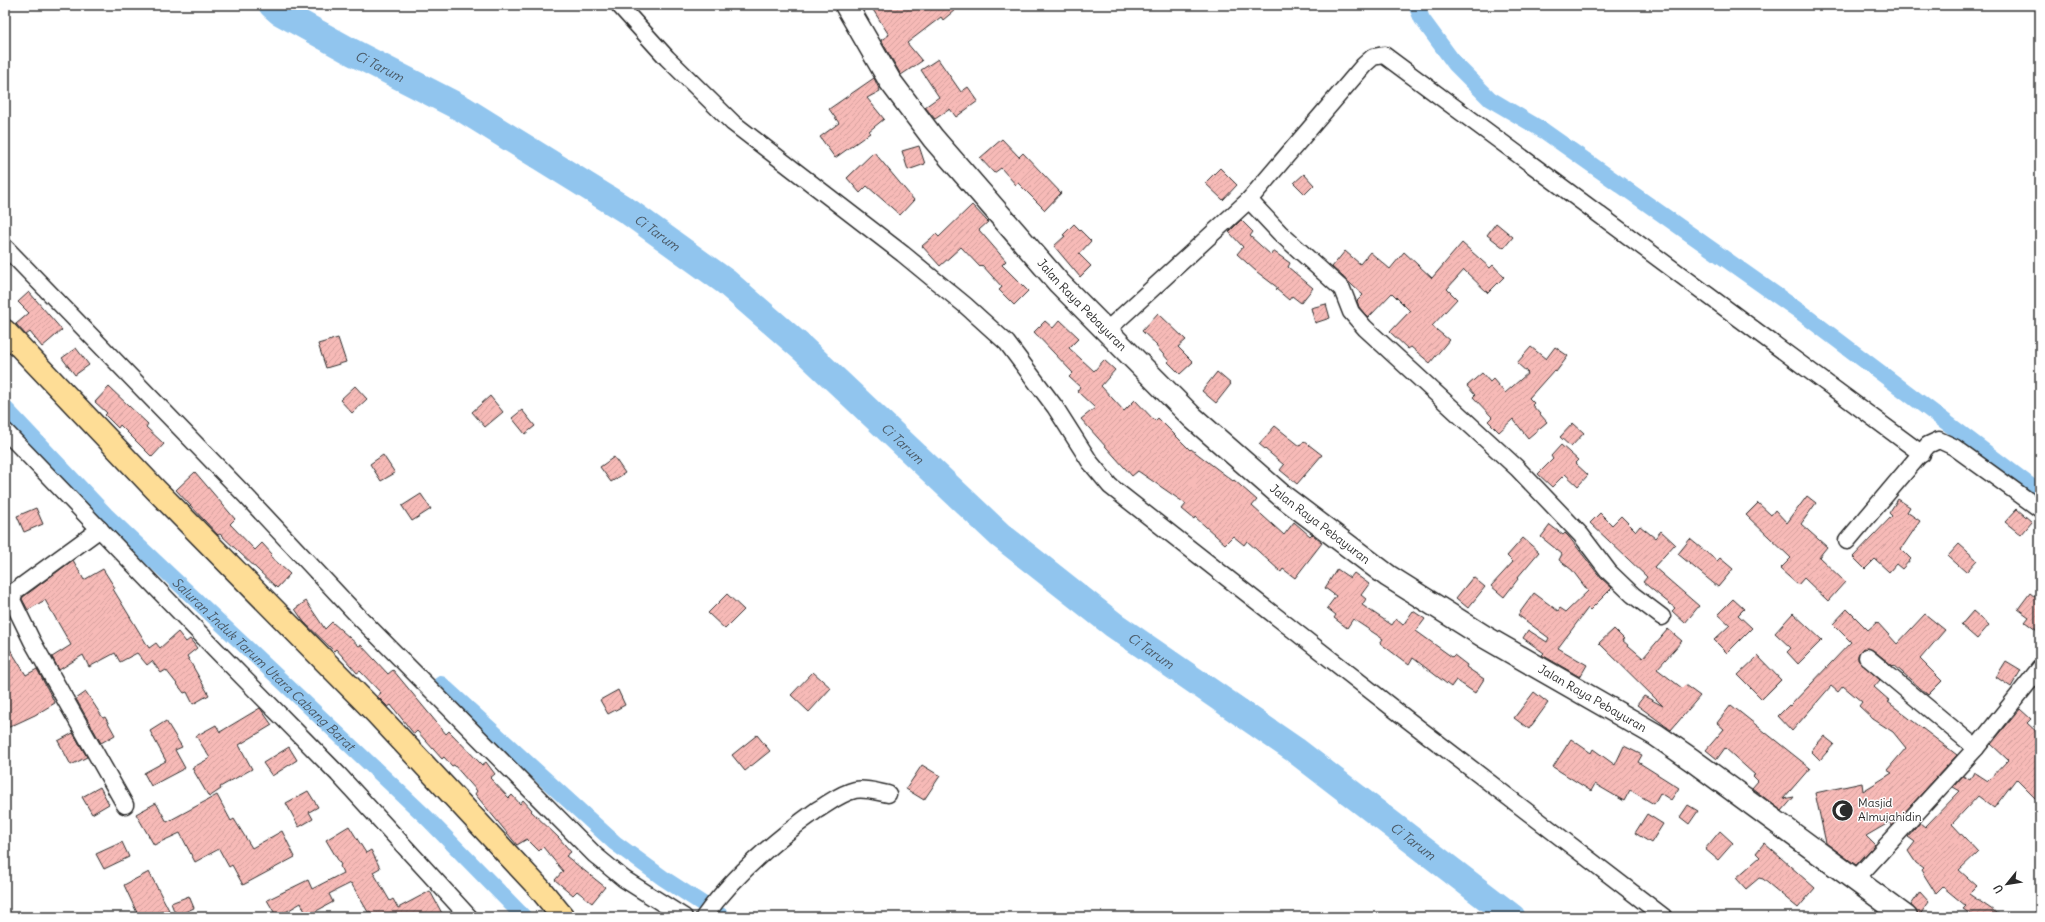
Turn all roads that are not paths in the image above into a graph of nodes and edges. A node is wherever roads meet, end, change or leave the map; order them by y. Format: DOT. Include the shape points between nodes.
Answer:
graph roads {
  1 [pos="619,5"];
  2 [pos="846,5"];
  3 [pos="1249,200"];
  4 [pos="5,247"];
  5 [pos="5,331"];
  6 [pos="1106,331"];
  7 [pos="5,431"];
  8 [pos="1922,454"];
  9 [pos="2040,509"];
  10 [pos="100,530"];
  11 [pos="1847,541"];
  12 [pos="1662,617"];
  13 [pos="1867,658"];
  14 [pos="2040,668"];
  15 [pos="1976,748"];
  16 [pos="888,794"];
  17 [pos="125,805"];
  18 [pos="1855,880"];
  19 [pos="705,915"];
  20 [pos="469,917"];
  21 [pos="562,917"];
  22 [pos="684,917"];
  23 [pos="1664,917"];
  24 [pos="1906,917"];
  1 -- 23 [label="street" via="667,58 733,123 903,254 1002,338 1027,369 1090,462 1110,486"];
  2 -- 6 [label="main road, Jalan Raya Pebayuran" via="890,81 933,138 1059,283"];
  3 -- 6 [label="street"];
  3 -- 8 [label="street" via="1364,65 1373,57 1384,55"];
  3 -- 12 [label="street" via="1280,233 1342,288 1349,307 1365,328 1517,468 1581,535 1609,572"];
  4 -- 22 [label="street" via="361,619 595,855 624,879"];
  5 -- 21 [label="main road" via="156,490 376,713 540,889"];
  6 -- 18 [label="main road, Jalan Raya Pebayuran" via="1192,417 1281,495 1388,576 1485,637 1656,736"];
  7 -- 10 [label="street"];
  8 -- 9 [label="street" via="1928,445 1935,441 1944,442"];
  8 -- 11 [label="street"];
  10 -- 17 [label="street" via="15,591 12,600"];
  10 -- 20 [label="street" via="338,774"];
  13 -- 15 [label="street"];
  14 -- 15 [label="street"];
  15 -- 18 [label="street"];
  16 -- 19 [label="street" via="865,789 855,790 830,802 765,850"];
  18 -- 24 [label="main road, Jalan Raya Pebayuran"];
}
